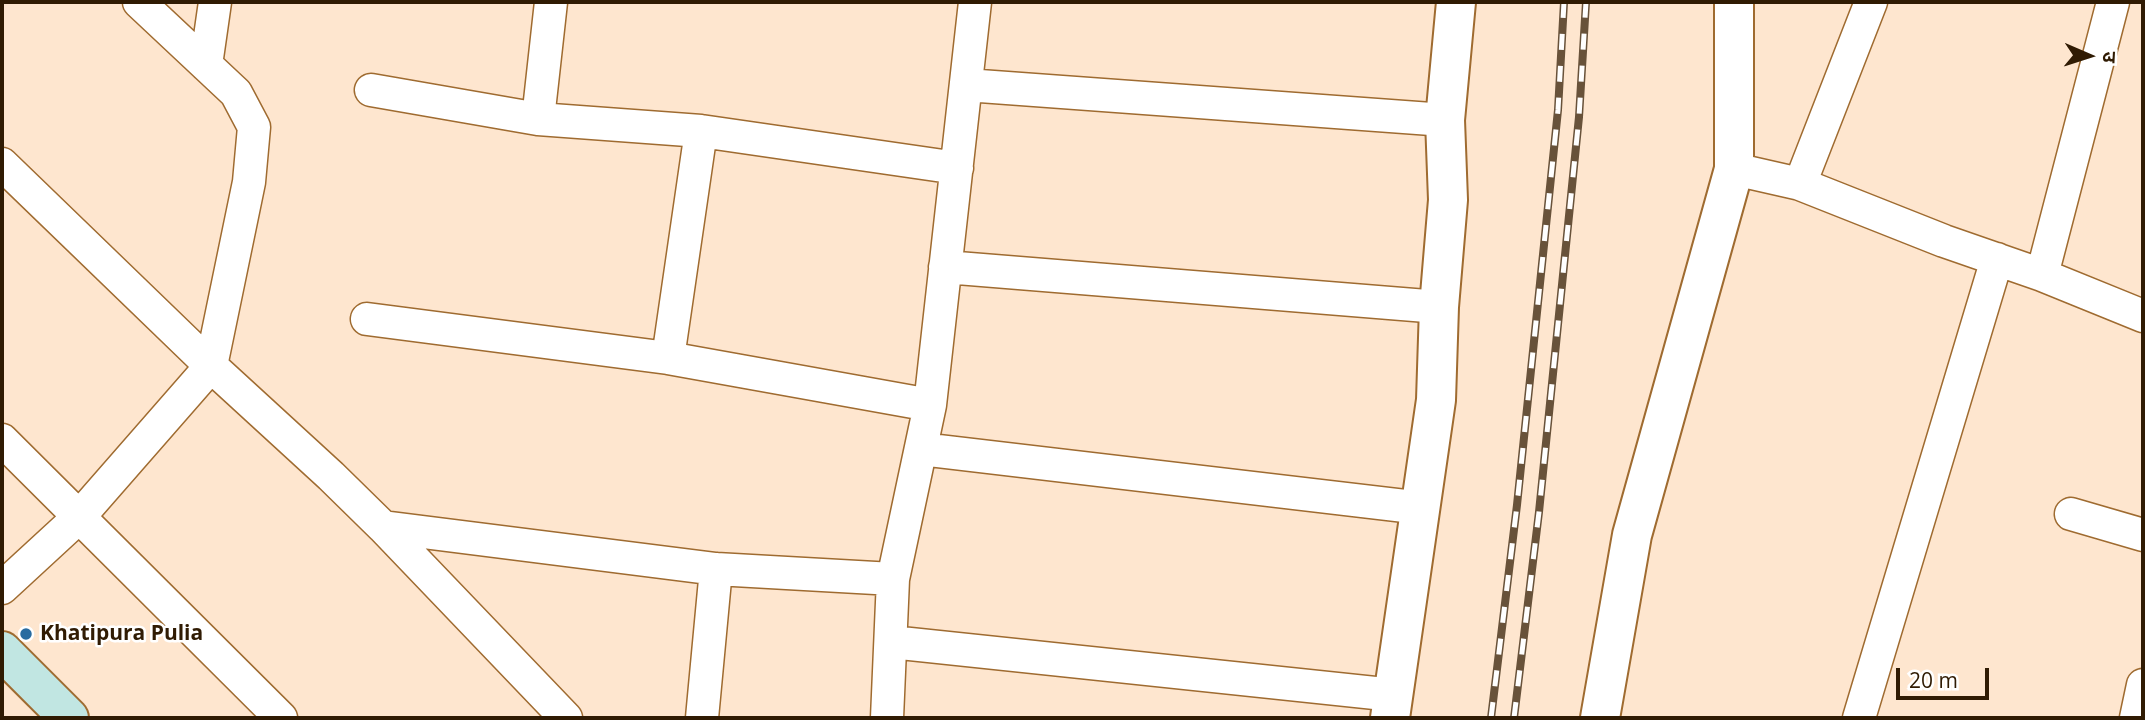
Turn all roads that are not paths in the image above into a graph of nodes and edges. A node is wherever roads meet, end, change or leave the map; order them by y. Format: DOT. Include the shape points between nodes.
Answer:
graph roads {
  1 [pos="139,2"];
  2 [pos="215,2"];
  3 [pos="551,2"];
  4 [pos="975,2"];
  5 [pos="1456,2"];
  6 [pos="1734,2"];
  7 [pos="1871,2"];
  8 [pos="2113,2"];
  9 [pos="206,65"];
  10 [pos="966,85"];
  11 [pos="371,90"];
  12 [pos="538,119"];
  13 [pos="1445,120"];
  14 [pos="701,131"];
  15 [pos="2,164"];
  16 [pos="957,168"];
  17 [pos="1734,169"];
  18 [pos="1800,184"];
  19 [pos="1997,259"];
  20 [pos="945,267"];
  21 [pos="2042,275"];
  22 [pos="1439,307"];
  23 [pos="2143,316"];
  24 [pos="367,319"];
  25 [pos="668,358"];
  26 [pos="211,366"];
  27 [pos="930,405"];
  28 [pos="2,440"];
  29 [pos="921,449"];
  30 [pos="1422,508"];
  31 [pos="2071,514"];
  32 [pos="79,517"];
  33 [pos="383,527"];
  34 [pos="2143,535"];
  35 [pos="716,569"];
  36 [pos="893,579"];
  37 [pos="2,588"];
  38 [pos="891,642"];
  39 [pos="2,651"];
  40 [pos="2143,685"];
  41 [pos="1392,707"];
  42 [pos="1869,714"];
  43 [pos="69,718"];
  44 [pos="281,718"];
  45 [pos="566,718"];
  46 [pos="702,718"];
  47 [pos="887,718"];
  48 [pos="1600,718"];
  49 [pos="2136,718"];
  1 -- 9 [label="street"];
  2 -- 9 [label="street"];
  3 -- 12 [label="street"];
  4 -- 10 [label="street"];
  5 -- 13 [label="street"];
  6 -- 17 [label="street"];
  7 -- 18 [label="street"];
  8 -- 21 [label="street"];
  9 -- 26 [label="street" via="236,93 254,127 249,182"];
  10 -- 13 [label="street"];
  10 -- 16 [label="street"];
  11 -- 12 [label="street"];
  12 -- 14 [label="street"];
  13 -- 22 [label="street" via="1448,200"];
  14 -- 16 [label="street"];
  14 -- 25 [label="street"];
  15 -- 26 [label="street"];
  16 -- 20 [label="street"];
  17 -- 18 [label="street"];
  17 -- 48 [label="street" via="1632,535"];
  18 -- 19 [label="street"];
  19 -- 21 [label="street"];
  19 -- 42 [label="street"];
  20 -- 22 [label="street"];
  20 -- 27 [label="street"];
  21 -- 23 [label="street"];
  22 -- 30 [label="street" via="1436,400"];
  24 -- 25 [label="street"];
  25 -- 27 [label="street"];
  26 -- 32 [label="street"];
  26 -- 33 [label="street"];
  27 -- 29 [label="street"];
  28 -- 32 [label="street"];
  29 -- 30 [label="street"];
  29 -- 36 [label="street"];
  30 -- 41 [label="street"];
  31 -- 34 [label="street"];
  32 -- 37 [label="street"];
  32 -- 44 [label="street"];
  33 -- 35 [label="street"];
  33 -- 45 [label="street"];
  35 -- 36 [label="street"];
  35 -- 46 [label="street"];
  36 -- 38 [label="street"];
  38 -- 41 [label="street"];
  38 -- 47 [label="street"];
  39 -- 43 [label="main road"];
  40 -- 49 [label="street"];
}
